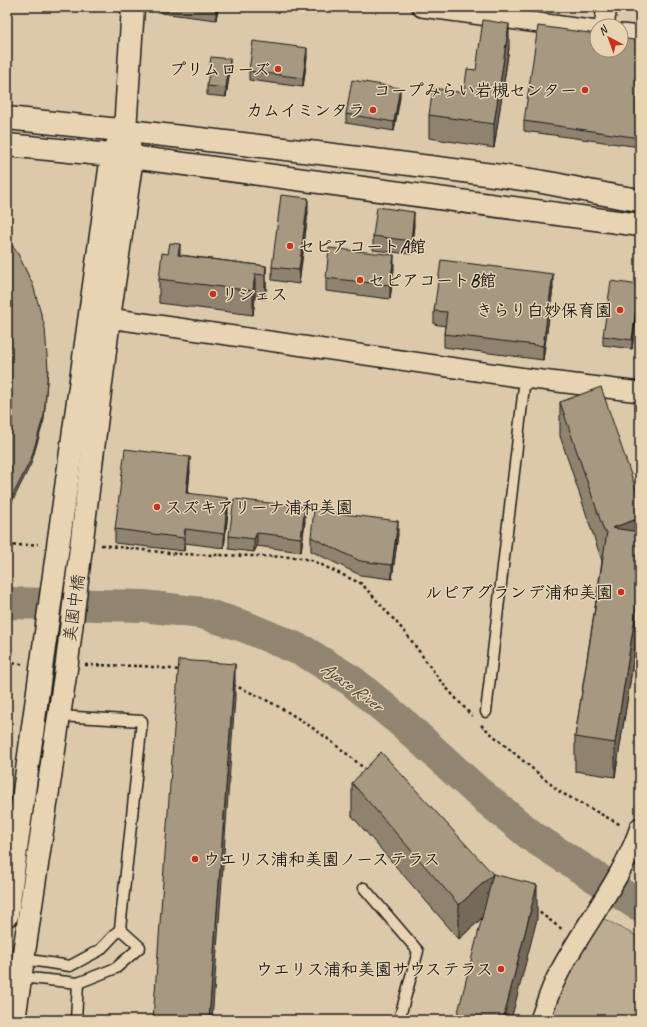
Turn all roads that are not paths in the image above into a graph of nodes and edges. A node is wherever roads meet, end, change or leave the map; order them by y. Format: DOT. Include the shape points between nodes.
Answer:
graph roads {
  1 [pos="133,7"];
  2 [pos="422,7"];
  3 [pos="607,7"];
  4 [pos="451,9"];
  5 [pos="605,18"];
  6 [pos="589,30"];
  7 [pos="629,35"];
  8 [pos="640,36"];
  9 [pos="7,118"];
  10 [pos="125,130"];
  11 [pos="7,144"];
  12 [pos="122,156"];
  13 [pos="640,200"];
  14 [pos="640,225"];
  15 [pos="109,318"];
  16 [pos="525,378"];
  17 [pos="640,392"];
  18 [pos="486,712"];
  19 [pos="59,716"];
  20 [pos="638,834"];
  21 [pos="364,888"];
  22 [pos="7,915"];
  23 [pos="120,929"];
  24 [pos="21,968"];
  25 [pos="78,983"];
  26 [pos="14,1020"];
  27 [pos="76,1020"];
  28 [pos="399,1020"];
  29 [pos="540,1020"];
  1 -- 10 [label="street"];
  2 -- 4 [label="street"];
  3 -- 5 [label="street"];
  4 -- 6 [label="street"];
  7 -- 8 [label="street"];
  9 -- 10 [label="street"];
  10 -- 12 [label="street"];
  10 -- 13 [label="street" via="525,179"];
  11 -- 12 [label="street"];
  12 -- 14 [label="street"];
  12 -- 15 [label="street, 美園中橋"];
  12 -- 22 [label="street, 美園中橋" via="50,549 43,656"];
  15 -- 16 [label="street"];
  15 -- 19 [label="street, 美園中橋" via="90,550 75,663"];
  16 -- 17 [label="street"];
  16 -- 18 [label="lane"];
  19 -- 23 [label="lane" via="142,721"];
  19 -- 24 [label="street, 美園中橋"];
  20 -- 29 [label="street" via="620,871 560,972"];
  21 -- 28 [label="lane" via="418,951"];
  23 -- 24 [label="lane" via="100,950 70,966"];
  23 -- 25 [label="lane" via="140,947 116,968"];
  24 -- 25 [label="lane"];
  24 -- 26 [label="street, 美園中橋"];
  25 -- 27 [label="lane"];
}
